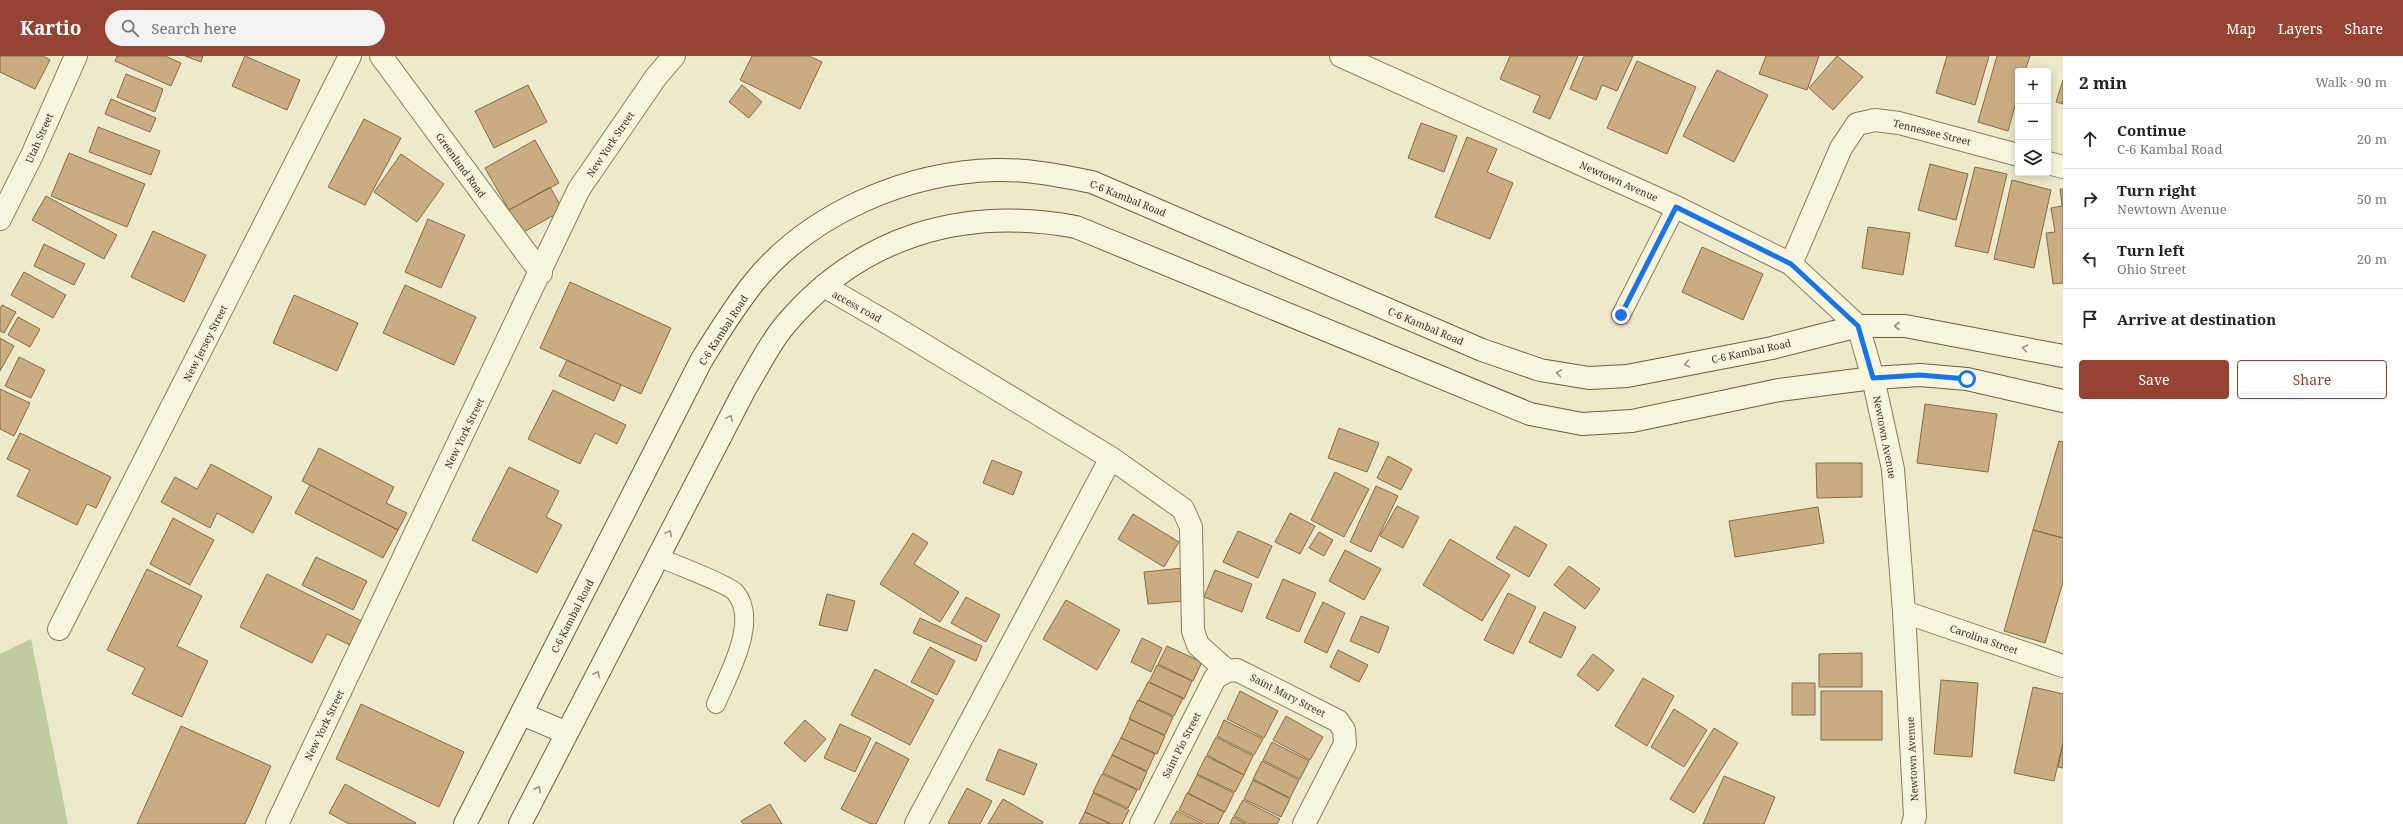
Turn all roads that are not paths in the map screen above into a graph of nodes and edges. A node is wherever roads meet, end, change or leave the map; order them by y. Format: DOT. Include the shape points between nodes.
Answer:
graph roads {
  1 [pos="76,56"];
  2 [pos="350,56"];
  3 [pos="381,56"];
  4 [pos="674,56"];
  5 [pos="1341,56"];
  6 [pos="2015,154"];
  7 [pos="2051,164"];
  8 [pos="2063,167"];
  9 [pos="1676,207"];
  10 [pos="0,219"];
  11 [pos="1791,264"];
  12 [pos="541,273"];
  13 [pos="824,286"];
  14 [pos="1621,315"];
  15 [pos="1858,326"];
  16 [pos="2063,356"];
  17 [pos="1873,378"];
  18 [pos="2063,401"];
  19 [pos="1111,458"];
  20 [pos="657,557"];
  21 [pos="1904,612"];
  22 [pos="59,629"];
  23 [pos="2063,666"];
  24 [pos="1227,671"];
  25 [pos="716,704"];
  26 [pos="522,714"];
  27 [pos="567,733"];
  28 [pos="1914,820"];
  29 [pos="277,824"];
  30 [pos="465,824"];
  31 [pos="520,824"];
  32 [pos="916,824"];
  33 [pos="1141,824"];
  34 [pos="1304,824"];
  1 -- 10 [label="street, Utah Street"];
  2 -- 22 [label="street, New Jersey Street"];
  3 -- 12 [label="street, Greenland Road"];
  4 -- 12 [label="street, New York Street" via="656,77 579,189"];
  5 -- 9 [label="street, Newtown Avenue"];
  6 -- 11 [label="street, Tennessee Street" via="1899,123 1875,120 1857,124 1841,148"];
  7 -- 8 [label="street"];
  9 -- 11 [label="street, Newtown Avenue"];
  9 -- 14 [label="lane"];
  11 -- 15 [label="street, Newtown Avenue"];
  12 -- 29 [label="street, New York Street"];
  13 -- 17 [label="street" via="875,251 920,233 954,225 999,220 1040,220 1076,227 1530,414 1582,424 1632,421 1780,390"];
  13 -- 19 [label="street, access road"];
  20 -- 13 [label="street, one-way" via="745,389 784,326"];
  16 -- 15 [label="street, C-6 Kambal Road, one-way" via="1906,326"];
  15 -- 17 [label="street, Newtown Avenue"];
  15 -- 26 [label="street, C-6 Kambal Road, one-way" via="1772,348 1642,373 1589,378 1540,370 1482,350 1092,182 1048,174 996,170 947,176 904,186 860,203 818,225 790,246 732,310 701,361"];
  17 -- 18 [label="street" via="1920,375 1967,379"];
  17 -- 21 [label="street, Newtown Avenue" via="1893,469"];
  19 -- 24 [label="street, access road" via="1183,509 1191,527 1193,632 1198,645"];
  19 -- 32 [label="street"];
  20 -- 25 [label="lane" via="735,591 744,606 745,633"];
  27 -- 20 [label="street, one-way"];
  21 -- 23 [label="street, Carolina Street"];
  21 -- 28 [label="street, Newtown Avenue"];
  24 -- 33 [label="street, Saint Pio Street" via="1215,678"];
  24 -- 34 [label="street, Saint Mary Street" via="1237,670 1338,721 1344,730 1345,744"];
  26 -- 27 [label="street"];
  26 -- 30 [label="street, C-6 Kambal Road"];
  31 -- 27 [label="street, one-way"];
}
